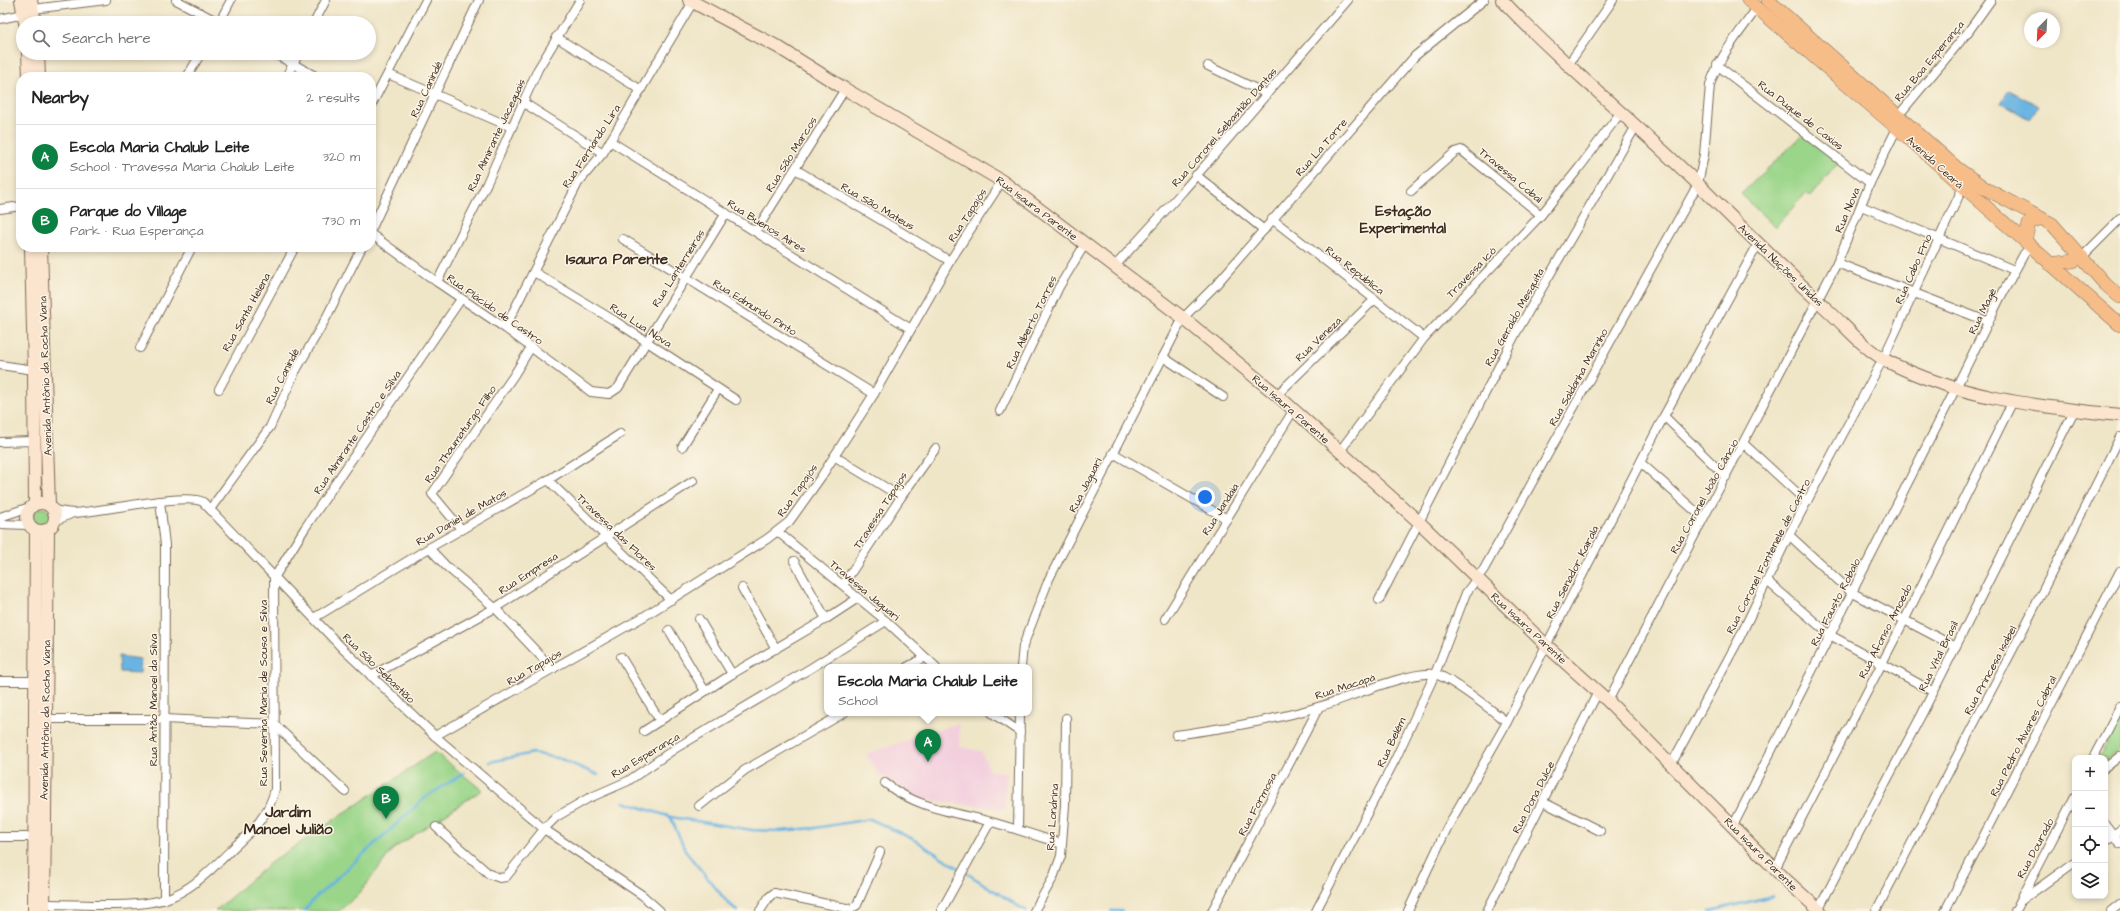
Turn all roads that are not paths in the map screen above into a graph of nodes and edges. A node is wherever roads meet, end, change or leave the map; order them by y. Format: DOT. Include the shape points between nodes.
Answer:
graph roads {
  1 [pos="21,0"];
  2 [pos="106,0"];
  3 [pos="176,0"];
  4 [pos="231,0"];
  5 [pos="326,0"];
  6 [pos="426,0"];
  7 [pos="479,0"];
  8 [pos="580,0"];
  9 [pos="1348,0"];
  10 [pos="1484,0"];
  11 [pos="1502,0"];
  12 [pos="1612,0"];
  13 [pos="1991,0"];
  14 [pos="691,1"];
  15 [pos="1758,2"];
  16 [pos="28,12"];
  17 [pos="206,16"];
  18 [pos="223,16"];
  19 [pos="318,16"];
  20 [pos="0,19"];
  21 [pos="556,37"];
  22 [pos="28,60"];
  23 [pos="38,60"];
  24 [pos="197,60"];
  25 [pos="286,60"];
  26 [pos="295,60"];
  27 [pos="293,64"];
  28 [pos="1568,65"];
  29 [pos="1717,65"];
  30 [pos="1208,66"];
  31 [pos="29,72"];
  32 [pos="39,72"];
  33 [pos="190,72"];
  34 [pos="289,72"];
  35 [pos="308,72"];
  36 [pos="388,74"];
  37 [pos="845,89"];
  38 [pos="640,90"];
  39 [pos="1268,94"];
  40 [pos="435,96"];
  41 [pos="376,97"];
  42 [pos="524,103"];
  43 [pos="1621,112"];
  44 [pos="1898,122"];
  45 [pos="1636,126"];
  46 [pos="511,127"];
  47 [pos="610,140"];
  48 [pos="603,153"];
  49 [pos="795,169"];
  50 [pos="1196,175"];
  51 [pos="1002,181"];
  52 [pos="1870,183"];
  53 [pos="1698,184"];
  54 [pos="1963,187"];
  55 [pos="1411,191"];
  56 [pos="1861,206"];
  57 [pos="16,207"];
  58 [pos="0,209"];
  59 [pos="726,213"];
  60 [pos="1541,215"];
  61 [pos="2041,218"];
  62 [pos="2120,219"];
  63 [pos="376,220"];
  64 [pos="1272,220"];
  65 [pos="1264,230"];
  66 [pos="756,231"];
  67 [pos="376,238"];
  68 [pos="623,239"];
  69 [pos="1939,239"];
  70 [pos="2028,243"];
  71 [pos="1086,244"];
  72 [pos="1758,244"];
  73 [pos="30,252"];
  74 [pos="41,252"];
  75 [pos="189,252"];
  76 [pos="292,252"];
  77 [pos="360,252"];
  78 [pos="2082,257"];
  79 [pos="950,261"];
  80 [pos="1837,263"];
  81 [pos="2050,264"];
  82 [pos="1114,267"];
  83 [pos="2014,270"];
  84 [pos="534,272"];
  85 [pos="686,278"];
  86 [pos="437,282"];
  87 [pos="1914,293"];
  88 [pos="2120,297"];
  89 [pos="461,299"];
  90 [pos="1375,299"];
  91 [pos="1817,300"];
  92 [pos="1183,318"];
  93 [pos="1989,322"];
  94 [pos="2120,325"];
  95 [pos="505,328"];
  96 [pos="911,329"];
  97 [pos="1424,338"];
  98 [pos="645,341"];
  99 [pos="531,347"];
  100 [pos="140,348"];
  101 [pos="1163,357"];
  102 [pos="1883,359"];
  103 [pos="0,365"];
  104 [pos="34,370"];
  105 [pos="1956,388"];
  106 [pos="219,389"];
  107 [pos="718,389"];
  108 [pos="609,394"];
  109 [pos="874,394"];
  110 [pos="1277,395"];
  111 [pos="1223,397"];
  112 [pos="736,400"];
  113 [pos="2012,403"];
  114 [pos="2074,410"];
  115 [pos="1000,411"];
  116 [pos="1292,411"];
  117 [pos="2120,415"];
  118 [pos="1664,416"];
  119 [pos="620,434"];
  120 [pos="2120,437"];
  121 [pos="34,441"];
  122 [pos="0,442"];
  123 [pos="1744,444"];
  124 [pos="682,447"];
  125 [pos="936,448"];
  126 [pos="1340,451"];
  127 [pos="1113,453"];
  128 [pos="834,456"];
  129 [pos="1641,463"];
  130 [pos="1726,477"];
  131 [pos="548,480"];
  132 [pos="693,482"];
  133 [pos="901,496"];
  134 [pos="160,501"];
  135 [pos="1807,502"];
  136 [pos="32,506"];
  137 [pos="211,508"];
  138 [pos="51,516"];
  139 [pos="0,517"];
  140 [pos="1703,518"];
  141 [pos="1227,519"];
  142 [pos="1419,522"];
  143 [pos="0,524"];
  144 [pos="32,528"];
  145 [pos="462,530"];
  146 [pos="778,532"];
  147 [pos="1789,535"];
  148 [pos="605,536"];
  149 [pos="429,548"];
  150 [pos="794,561"];
  151 [pos="2119,576"];
  152 [pos="274,578"];
  153 [pos="1477,579"];
  154 [pos="1767,581"];
  155 [pos="843,585"];
  156 [pos="742,588"];
  157 [pos="1851,592"];
  158 [pos="858,598"];
  159 [pos="671,600"];
  160 [pos="1379,600"];
  161 [pos="495,608"];
  162 [pos="314,618"];
  163 [pos="698,619"];
  164 [pos="826,619"];
  165 [pos="1164,619"];
  166 [pos="886,620"];
  167 [pos="1904,621"];
  168 [pos="669,630"];
  169 [pos="1830,635"];
  170 [pos="1547,646"];
  171 [pos="1954,646"];
  172 [pos="776,649"];
  173 [pos="621,657"];
  174 [pos="924,658"];
  175 [pos="913,664"];
  176 [pos="932,664"];
  177 [pos="1021,664"];
  178 [pos="1881,664"];
  179 [pos="553,668"];
  180 [pos="732,674"];
  181 [pos="1435,674"];
  182 [pos="371,676"];
  183 [pos="0,681"];
  184 [pos="36,681"];
  185 [pos="705,690"];
  186 [pos="1932,691"];
  187 [pos="1598,692"];
  188 [pos="1608,701"];
  189 [pos="1319,707"];
  190 [pos="2120,707"];
  191 [pos="839,716"];
  192 [pos="996,716"];
  193 [pos="1020,716"];
  194 [pos="1066,718"];
  195 [pos="46,719"];
  196 [pos="164,719"];
  197 [pos="660,720"];
  198 [pos="1507,722"];
  199 [pos="274,724"];
  200 [pos="644,731"];
  201 [pos="1020,732"];
  202 [pos="1176,735"];
  203 [pos="436,736"];
  204 [pos="2095,755"];
  205 [pos="2120,756"];
  206 [pos="1672,763"];
  207 [pos="2108,766"];
  208 [pos="885,783"];
  209 [pos="345,791"];
  210 [pos="1542,802"];
  211 [pos="2072,802"];
  212 [pos="699,806"];
  213 [pos="990,822"];
  214 [pos="1733,826"];
  215 [pos="2108,826"];
  216 [pos="436,827"];
  217 [pos="544,828"];
  218 [pos="1018,829"];
  219 [pos="1600,831"];
  220 [pos="2117,832"];
  221 [pos="0,837"];
  222 [pos="34,837"];
  223 [pos="2108,838"];
  224 [pos="1062,844"];
  225 [pos="2120,844"];
  226 [pos="880,852"];
  227 [pos="2074,863"];
  228 [pos="1775,868"];
  229 [pos="164,900"];
  230 [pos="2020,902"];
  231 [pos="2120,904"];
  232 [pos="40,909"];
  233 [pos="1819,910"];
  234 [pos="660,911"];
  235 [pos="760,911"];
  236 [pos="941,911"];
  237 [pos="1035,911"];
  238 [pos="1212,911"];
  239 [pos="1316,911"];
  240 [pos="1408,911"];
  241 [pos="1487,911"];
  242 [pos="1876,911"];
  243 [pos="1945,911"];
  244 [pos="2015,911"];
  245 [pos="2111,911"];
  1 -- 16 [label="street"];
  2 -- 16 [label="street"];
  3 -- 17 [label="street"];
  4 -- 18 [label="street"];
  5 -- 19 [label="street"];
  6 -- 36 [label="street"];
  7 -- 40 [label="street, Rua Canindé"];
  8 -- 21 [label="street, Rua Almirante Jaceguais"];
  9 -- 39 [label="street, Rua Coronel Sebastião Dantas"];
  10 -- 64 [label="street, Rua La Torre" via="1415,56"];
  11 -- 28 [label="street, Avenida Nações Unidas"];
  12 -- 28 [label="street"];
  13 -- 44 [label="street, Rua Boa Esperança"];
  14 -- 37 [label="street, Rua Isaura Parente" via="778,47"];
  14 -- 38 [label="street, Rua Fernando Lira"];
  15 -- 29 [label="street, Rua Saldanha Marinho"];
  15 -- 44 [label="main road, Avenida Ceará"];
  16 -- 20 [label="street"];
  21 -- 38 [label="street"];
  21 -- 42 [label="street, Rua Almirante Jaceguais" via="538,69"];
  22 -- 31 [label="street"];
  23 -- 32 [label="street"];
  24 -- 33 [label="street"];
  25 -- 27 [label="street"];
  26 -- 27 [label="street"];
  27 -- 34 [label="street"];
  27 -- 35 [label="street"];
  28 -- 43 [label="street, Avenida Nações Unidas"];
  29 -- 52 [label="street, Rua Duque de Caxias"];
  29 -- 53 [label="street, Rua Saldanha Marinho" via="1710,85 1704,155"];
  30 -- 39 [label="street"];
  36 -- 40 [label="street"];
  36 -- 41 [label="street"];
  37 -- 49 [label="street, Rua São Marcos"];
  37 -- 51 [label="street, Rua Isaura Parente"];
  38 -- 47 [label="street, Rua Fernando Lira"];
  39 -- 50 [label="street, Rua Coronel Sebastião Dantas"];
  40 -- 46 [label="street"];
  40 -- 63 [label="street, Rua Canindé"];
  42 -- 46 [label="street, Rua Almirante Jaceguais"];
  42 -- 48 [label="street"];
  43 -- 45 [label="street, Avenida Nações Unidas"];
  43 -- 60 [label="street, Travessa Icó"];
  44 -- 52 [label="street, Rua Nova"];
  44 -- 54 [label="main road, Avenida Ceará"];
  44 -- 61 [label="main road, Avenida Ceará" via="1986,188"];
  45 -- 53 [label="street, Avenida Nações Unidas"];
  45 -- 142 [label="street, Rua Geraldo Mesquita" via="1516,333"];
  46 -- 86 [label="street, Rua Almirante Jaceguais" via="484,190"];
  47 -- 48 [label="street, Rua Fernando Lira"];
  47 -- 59 [label="street, Rua Buenos Aires"];
  48 -- 84 [label="street, Rua Fernando Lira" via="578,182"];
  49 -- 66 [label="street, Rua São Marcos"];
  49 -- 79 [label="street, Rua São Mateus"];
  50 -- 65 [label="street"];
  50 -- 82 [label="street, Rua Coronel Sebastião Dantas"];
  51 -- 71 [label="street, Rua Isaura Parente"];
  51 -- 79 [label="street, Rua Tapajós"];
  52 -- 56 [label="street, Rua Nova"];
  53 -- 72 [label="street, Avenida Nações Unidas"];
  53 -- 153 [label="street, Rua Saldanha Marinho"];
  54 -- 69 [label="street, Rua Cabo Frio"];
  54 -- 70 [label="main road, Avenida Ceará"];
  55 -- 60 [label="street, Travessa Cobal" via="1455,152 1461,150"];
  56 -- 69 [label="street"];
  56 -- 80 [label="street, Rua Nova"];
  57 -- 58 [label="street"];
  59 -- 66 [label="street, Rua Buenos Aires"];
  59 -- 85 [label="street, Rua Lanterneiras"];
  60 -- 97 [label="street, Travessa Icó"];
  61 -- 70 [label="main road" via="2029,223"];
  61 -- 78 [label="main road, Avenida Ceará" via="2052,224"];
  62 -- 78 [label="street"];
  64 -- 65 [label="street, Rua La Torre"];
  64 -- 90 [label="street, Rua República"];
  65 -- 92 [label="street, Rua La Torre"];
  66 -- 96 [label="street, Rua Buenos Aires"];
  67 -- 86 [label="street, Rua Plácido de Castro"];
  68 -- 85 [label="street, Rua Edmundo Pinto"];
  69 -- 83 [label="street"];
  69 -- 87 [label="street, Rua Cabo Frio"];
  70 -- 81 [label="main road, Avenida Ceará"];
  70 -- 83 [label="street, Rua Magé"];
  71 -- 82 [label="street, Rua Isaura Parente"];
  71 -- 115 [label="street, Rua Alberto Torres" via="1059,287"];
  72 -- 91 [label="street, Avenida Nações Unidas"];
  72 -- 118 [label="street, Rua Senador Kairala"];
  73 -- 104 [label="street, Avenida Antônio da Rocha Viana"];
  74 -- 138 [label="street, Avenida Antônio da Rocha Viana"];
  75 -- 100 [label="street"];
  76 -- 106 [label="street, Rua Santa Helena"];
  77 -- 137 [label="street, Rua Canindé" via="326,320 295,372 270,427"];
  78 -- 81 [label="main road"];
  78 -- 88 [label="main road, Avenida Ceará"];
  79 -- 96 [label="street, Rua Tapajós"];
  80 -- 87 [label="street"];
  80 -- 91 [label="street, Rua Nova"];
  81 -- 94 [label="main road, Avenida Ceará"];
  82 -- 92 [label="street, Rua Isaura Parente"];
  83 -- 93 [label="street, Rua Magé"];
  84 -- 95 [label="street, Rua Fernando Lira"];
  84 -- 98 [label="street, Rua Lua Nova"];
  85 -- 98 [label="street, Rua Lanterneiras"];
  85 -- 109 [label="street, Rua Edmundo Pinto"];
  86 -- 89 [label="street, Rua Plácido de Castro"];
  87 -- 93 [label="street"];
  87 -- 102 [label="street, Rua Cabo Frio"];
  89 -- 95 [label="street, Rua Plácido de Castro"];
  89 -- 152 [label="street, Rua Almirante Castro e Silva" via="305,528"];
  90 -- 97 [label="street, Rua República"];
  90 -- 110 [label="street, Rua Veneza"];
  91 -- 102 [label="street, Avenida Nações Unidas"];
  91 -- 123 [label="street, Rua Coronel João Câncio"];
  92 -- 101 [label="street, Rua Jaguari"];
  92 -- 110 [label="street, Rua Isaura Parente"];
  93 -- 105 [label="street, Rua Magé"];
  95 -- 99 [label="street, Rua Plácido de Castro"];
  96 -- 109 [label="street, Rua Tapajós"];
  97 -- 126 [label="street, Travessa Icó"];
  98 -- 107 [label="street, Rua Lua Nova"];
  98 -- 108 [label="street, Rua Lanterneiras" via="618,388"];
  99 -- 108 [label="street, Rua Plácido de Castro" via="591,392"];
  99 -- 145 [label="street, Rua Thaumaturgo Filho" via="432,494"];
  101 -- 111 [label="street"];
  101 -- 127 [label="street, Rua Jaguari"];
  102 -- 105 [label="street, Avenida Nações Unidas"];
  102 -- 135 [label="street, Rua Coronel Fontenele de Castro"];
  103 -- 104 [label="street"];
  104 -- 121 [label="street, Avenida Antônio da Rocha Viana"];
  105 -- 113 [label="street, Avenida Nações Unidas"];
  105 -- 157 [label="street, Rua Fausto Robalo"];
  107 -- 112 [label="street, Rua Lua Nova"];
  107 -- 124 [label="street"];
  109 -- 128 [label="street, Rua Tapajós"];
  110 -- 116 [label="street, Rua Isaura Parente"];
  113 -- 114 [label="street, Avenida Nações Unidas"];
  113 -- 167 [label="street, Rua Afonso Amoedo"];
  114 -- 117 [label="street, Avenida Nações Unidas"];
  114 -- 171 [label="street, Rua Vital Brasil"];
  116 -- 126 [label="street, Rua Isaura Parente"];
  116 -- 141 [label="street, Rua Jandaia"];
  118 -- 129 [label="street, Rua Senador Kairala"];
  118 -- 130 [label="street"];
  119 -- 131 [label="street, Rua Daniel de Matos"];
  120 -- 242 [label="street, Rua Princesa Isabel" via="2024,628"];
  121 -- 122 [label="street"];
  121 -- 136 [label="street, Avenida Antônio da Rocha Viana"];
  123 -- 130 [label="street, Rua Coronel João Câncio"];
  123 -- 135 [label="street"];
  125 -- 133 [label="street, Travessa Tapajos"];
  126 -- 142 [label="street, Rua Isaura Parente"];
  127 -- 141 [label="street"];
  127 -- 177 [label="street, Rua Jaguari" via="1049,579 1023,646"];
  128 -- 133 [label="street"];
  128 -- 146 [label="street, Rua Tapajós" via="797,512"];
  129 -- 140 [label="street"];
  129 -- 170 [label="street, Rua Senador Kairala"];
  130 -- 140 [label="street, Rua Coronel João Câncio"];
  131 -- 145 [label="street, Rua Daniel de Matos"];
  131 -- 148 [label="street, Travessa das Flores"];
  132 -- 148 [label="street, Rua Empresa"];
  133 -- 155 [label="street, Travessa Tapajos"];
  134 -- 137 [label="street, Rua São Sebastião" via="194,499"];
  134 -- 138 [label="street, Rua São Sebastião"];
  134 -- 196 [label="street, Rua Antão Manoel da Silva" via="165,545"];
  135 -- 147 [label="street, Rua Coronel Fontenele de Castro"];
  136 -- 138 [label="street" via="42,503"];
  136 -- 139 [label="street"];
  136 -- 144 [label="street" via="26,516"];
  137 -- 152 [label="street, Rua São Sebastião"];
  138 -- 144 [label="street" via="43,532"];
  138 -- 195 [label="street, Avenida Antônio da Rocha Viana"];
  140 -- 188 [label="street, Rua Coronel João Câncio"];
  141 -- 165 [label="street, Rua Jandaia"];
  142 -- 153 [label="street, Rua Isaura Parente"];
  142 -- 160 [label="street, Rua Geraldo Mesquita"];
  143 -- 144 [label="street"];
  144 -- 184 [label="street, Avenida Antônio da Rocha Viana"];
  145 -- 149 [label="street, Rua Daniel de Matos"];
  146 -- 155 [label="street, Travessa Jaguari"];
  146 -- 159 [label="street, Rua Tapajós"];
  147 -- 154 [label="street, Rua Coronel Fontenele de Castro"];
  147 -- 157 [label="street"];
  148 -- 159 [label="street, Travessa das Flores"];
  148 -- 161 [label="street, Rua Empresa"];
  149 -- 161 [label="street"];
  149 -- 162 [label="street, Rua Daniel de Matos"];
  150 -- 164 [label="street"];
  151 -- 243 [label="street, Rua Pedro Álvares Cabral"];
  152 -- 162 [label="street, Rua São Sebastião"];
  152 -- 199 [label="street, Rua Severina Maria de Sousa e Silva"];
  153 -- 170 [label="street, Rua Isaura Parente"];
  153 -- 181 [label="street, Rua Belém" via="1466,593"];
  154 -- 169 [label="street"];
  154 -- 206 [label="street, Rua Coronel Fontenele de Castro" via="1739,639"];
  155 -- 158 [label="street, Travessa Jaguari"];
  156 -- 172 [label="street"];
  157 -- 167 [label="street"];
  157 -- 169 [label="street, Rua Fausto Robalo"];
  158 -- 164 [label="street"];
  158 -- 166 [label="street, Travessa Jaguari"];
  159 -- 179 [label="street, Rua Tapajós"];
  161 -- 179 [label="street"];
  161 -- 182 [label="street, Rua Empresa"];
  162 -- 182 [label="street, Rua São Sebastião"];
  163 -- 180 [label="street"];
  164 -- 172 [label="street"];
  166 -- 174 [label="street, Travessa Jaguari"];
  166 -- 217 [label="street, Rua Esperança" via="628,780 570,808"];
  167 -- 171 [label="street"];
  167 -- 178 [label="street, Rua Afonso Amoedo"];
  168 -- 185 [label="street"];
  169 -- 178 [label="street"];
  169 -- 214 [label="street, Rua Fausto Robalo"];
  170 -- 187 [label="street, Rua Isaura Parente"];
  170 -- 198 [label="street, Rua Senador Kairala"];
  171 -- 186 [label="street, Rua Vital Brasil"];
  172 -- 180 [label="street"];
  173 -- 197 [label="street"];
  174 -- 175 [label="street"];
  174 -- 176 [label="street, Travessa Jaguari"];
  178 -- 186 [label="street"];
  178 -- 228 [label="street, Rua Afonso Amoedo"];
  179 -- 203 [label="street, Rua Tapajós"];
  180 -- 185 [label="street"];
  181 -- 189 [label="street, Rua Macapá" via="1411,677"];
  181 -- 198 [label="street" via="1453,683"];
  181 -- 239 [label="street, Rua Belém" via="1396,760"];
  182 -- 203 [label="street, Rua São Sebastião"];
  183 -- 184 [label="street"];
  184 -- 222 [label="street, Avenida Antônio da Rocha Viana"];
  185 -- 197 [label="street"];
  186 -- 233 [label="street, Rua Vital Brasil"];
  187 -- 188 [label="street, Rua Isaura Parente"];
  187 -- 210 [label="street, Rua Dona Dulce"];
  188 -- 206 [label="street, Rua Isaura Parente"];
  189 -- 202 [label="street, Rua Macapá" via="1256,724"];
  189 -- 238 [label="street, Rua Formosa" via="1300,748"];
  190 -- 204 [label="street"];
  191 -- 212 [label="street" via="745,770"];
  192 -- 201 [label="street"];
  193 -- 201 [label="street"];
  194 -- 224 [label="street, Rua Londrina"];
  195 -- 196 [label="street"];
  195 -- 232 [label="street, Avenida Antônio da Rocha Viana"];
  196 -- 199 [label="street"];
  196 -- 229 [label="street, Rua Antão Manoel da Silva"];
  197 -- 200 [label="street"];
  198 -- 240 [label="street, Rua Senador Kairala" via="1447,828"];
  199 -- 209 [label="street"];
  199 -- 229 [label="street, Rua Severina Maria de Sousa e Silva" via="275,789 265,817 197,880"];
  201 -- 218 [label="street"];
  203 -- 217 [label="street, Rua São Sebastião"];
  205 -- 207 [label="street"];
  206 -- 214 [label="street, Rua Isaura Parente"];
  208 -- 213 [label="street" via="916,802"];
  210 -- 219 [label="street"];
  210 -- 241 [label="street, Rua Dona Dulce"];
  211 -- 230 [label="street, Rua Dourado"];
  213 -- 218 [label="street"];
  213 -- 236 [label="street"];
  214 -- 228 [label="street, Rua Isaura Parente"];
  215 -- 220 [label="street"];
  216 -- 217 [label="street, Rua Esperança" via="484,869 500,878 510,873"];
  217 -- 234 [label="street, Rua São Sebastião" via="642,895"];
  218 -- 224 [label="street"];
  220 -- 223 [label="street"];
  220 -- 225 [label="street"];
  221 -- 222 [label="street"];
  222 -- 232 [label="street, Avenida Antônio da Rocha Viana"];
  224 -- 237 [label="street, Rua Londrina" via="1056,870"];
  226 -- 235 [label="street" via="857,905 851,909 774,893"];
  227 -- 230 [label="street"];
  228 -- 233 [label="street, Rua Isaura Parente"];
  229 -- 232 [label="street, Rua Severina Maria de Sousa e Silva"];
  230 -- 244 [label="street, Rua Dourado"];
  231 -- 245 [label="street"];
}
